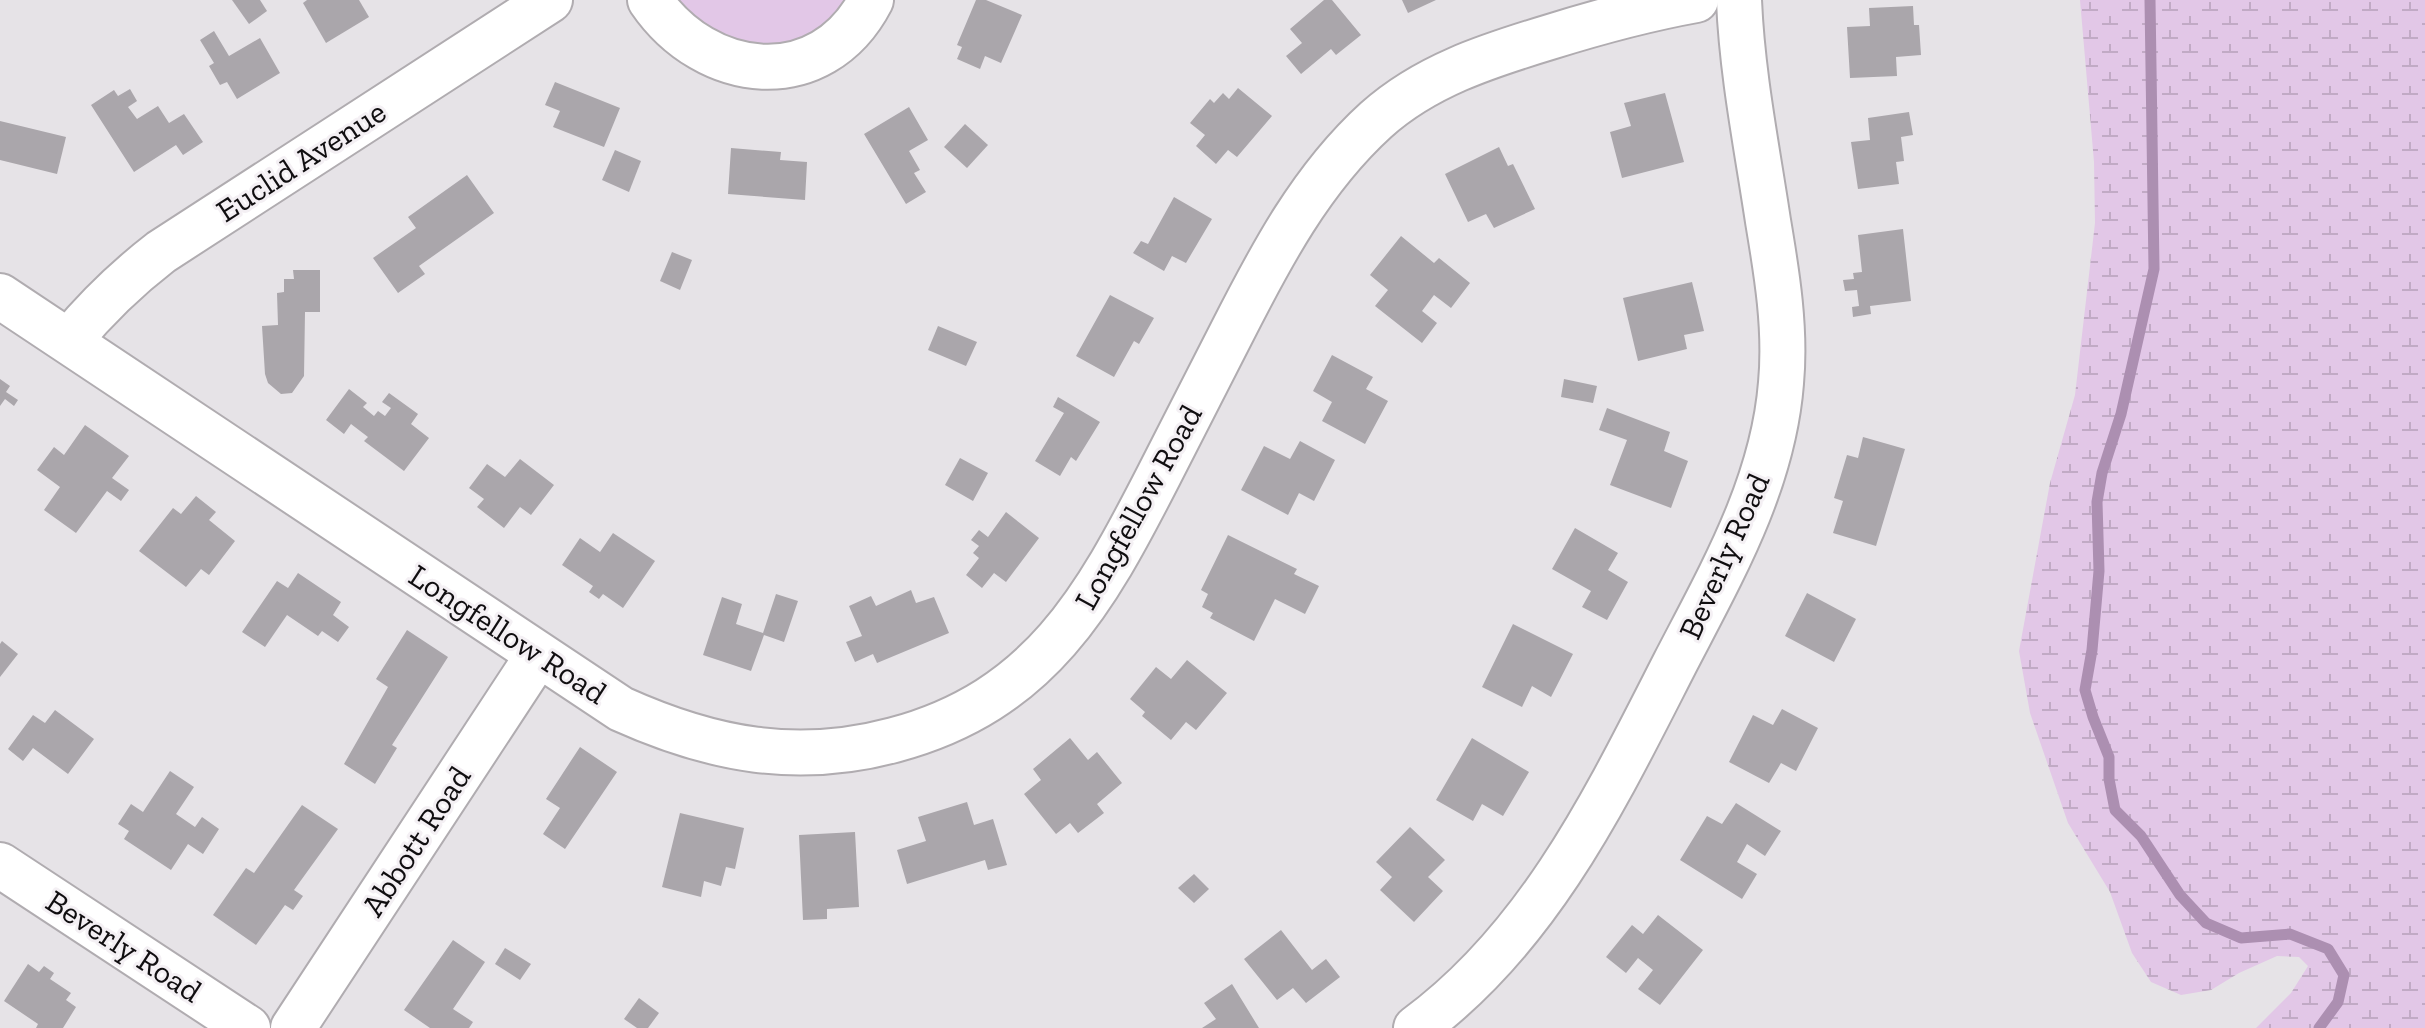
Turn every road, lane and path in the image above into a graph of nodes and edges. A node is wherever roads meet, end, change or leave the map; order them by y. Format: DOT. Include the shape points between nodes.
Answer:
graph roads {
  1 [pos="550,0"];
  2 [pos="650,0"];
  3 [pos="871,0"];
  4 [pos="1696,0"];
  5 [pos="1739,0"];
  6 [pos="0,296"];
  7 [pos="69,341"];
  8 [pos="538,655"];
  9 [pos="0,865"];
  10 [pos="248,1028"];
  11 [pos="293,1028"];
  12 [pos="1416,1028"];
  1 -- 7 [label="street, Euclid Avenue" via="161,252 116,289"];
  2 -- 3 [label="street" via="678,32 703,49 728,62 771,67 799,63 824,51 848,33"];
  4 -- 8 [label="street, Longfellow Road" via="1606,19 1448,72 1411,93 1348,147 1272,256 1096,592 1044,656 985,702 946,722 865,748 823,753 741,749 666,729 621,709"];
  5 -- 12 [label="street, Beverly Road" via="1782,344 1776,424 1765,466 1735,546 1571,856 1496,954"];
  6 -- 7 [label="street, Longfellow Road"];
  7 -- 8 [label="street, Longfellow Road"];
  8 -- 11 [label="street, Abbott Road"];
  9 -- 10 [label="street, Beverly Road"];
}
